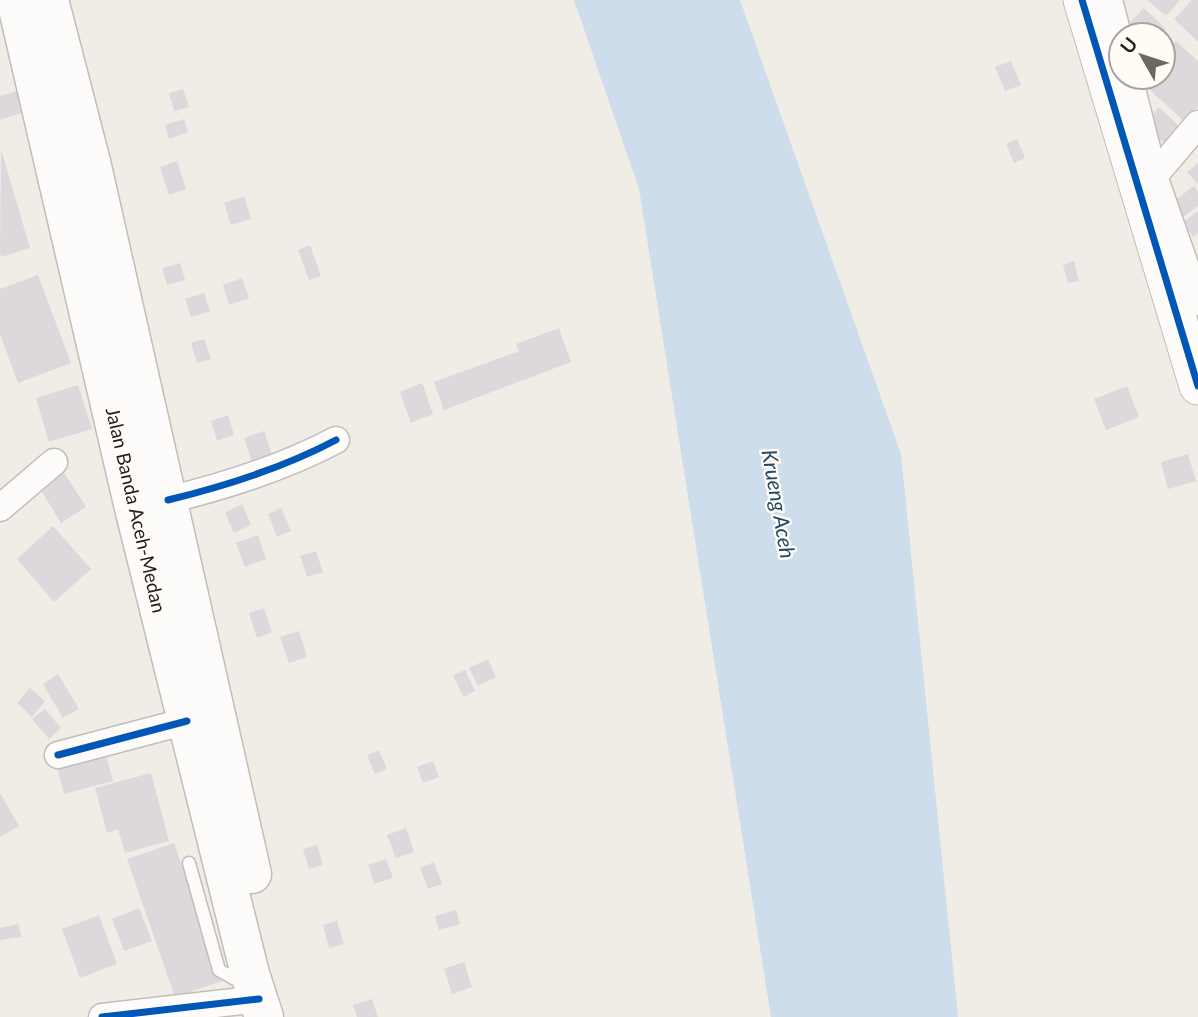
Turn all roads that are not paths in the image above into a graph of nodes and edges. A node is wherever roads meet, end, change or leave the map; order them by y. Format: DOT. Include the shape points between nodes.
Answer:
graph roads {
  1 [pos="16,0"];
  2 [pos="49,0"];
  3 [pos="1082,0"];
  4 [pos="1109,0"];
  5 [pos="1114,21"];
  6 [pos="1133,91"];
  7 [pos="1198,124"];
  8 [pos="1154,176"];
  9 [pos="1198,302"];
  10 [pos="1198,386"];
  11 [pos="336,440"];
  12 [pos="54,461"];
  13 [pos="151,504"];
  14 [pos="0,508"];
  15 [pos="187,721"];
  16 [pos="58,755"];
  17 [pos="189,863"];
  18 [pos="266,1002"];
  19 [pos="102,1017"];
  1 -- 13 [label="highway, Jalan Banda Aceh-Medan"];
  2 -- 13 [label="highway, Jalan Banda Aceh-Medan" via="91,162"];
  3 -- 10 [label="street"];
  4 -- 5 [label="street"];
  6 -- 8 [label="street"];
  7 -- 8 [label="street"];
  8 -- 9 [label="street"];
  11 -- 13 [label="street" via="248,478"];
  12 -- 14 [label="street"];
  13 -- 15 [label="highway, Jalan Banda Aceh-Medan"];
  13 -- 18 [label="highway, Jalan Banda Aceh-Medan" via="246,846"];
  15 -- 16 [label="street"];
  15 -- 18 [label="highway, Jalan Banda Aceh-Medan"];
  17 -- 18 [label="lane" via="219,970"];
  18 -- 19 [label="street"];
}
